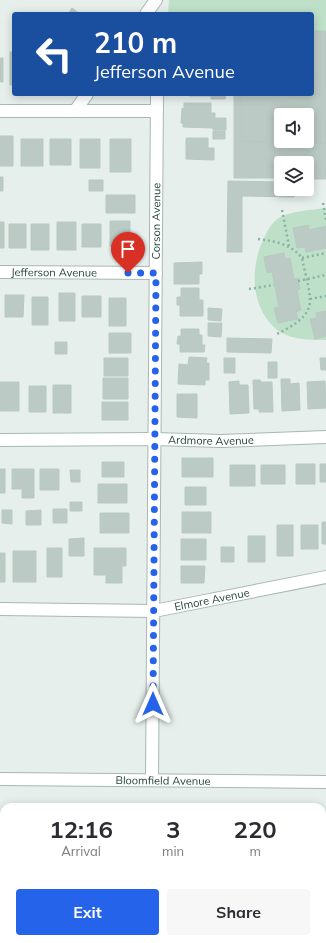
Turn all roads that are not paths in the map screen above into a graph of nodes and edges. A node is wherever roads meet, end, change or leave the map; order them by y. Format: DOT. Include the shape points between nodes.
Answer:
graph roads {
  1 [pos="157,0"];
  2 [pos="148,12"];
  3 [pos="157,12"];
  4 [pos="86,96"];
  5 [pos="157,96"];
  6 [pos="0,111"];
  7 [pos="75,111"];
  8 [pos="157,111"];
  9 [pos="0,272"];
  10 [pos="156,273"];
  11 [pos="326,437"];
  12 [pos="155,439"];
  13 [pos="0,440"];
  14 [pos="326,577"];
  15 [pos="0,609"];
  16 [pos="154,611"];
  17 [pos="0,780"];
  18 [pos="152,780"];
  19 [pos="326,782"];
  1 -- 2 [label="street"];
  1 -- 3 [label="street"];
  4 -- 7 [label="street"];
  5 -- 8 [label="street, Corson Avenue"];
  6 -- 7 [label="street"];
  7 -- 8 [label="street"];
  8 -- 10 [label="street, Corson Avenue"];
  9 -- 10 [label="street, Jefferson Avenue"];
  10 -- 12 [label="street, Corson Avenue"];
  11 -- 12 [label="street, Ardmore Avenue" via="221,441"];
  12 -- 13 [label="street, Ardmore Avenue"];
  12 -- 16 [label="street, Corson Avenue"];
  14 -- 16 [label="street, Elmore Avenue"];
  15 -- 16 [label="street, Elmore Avenue"];
  16 -- 18 [label="street, Corson Avenue"];
  17 -- 18 [label="street, Bloomfield Avenue"];
  18 -- 19 [label="street, Bloomfield Avenue"];
}
